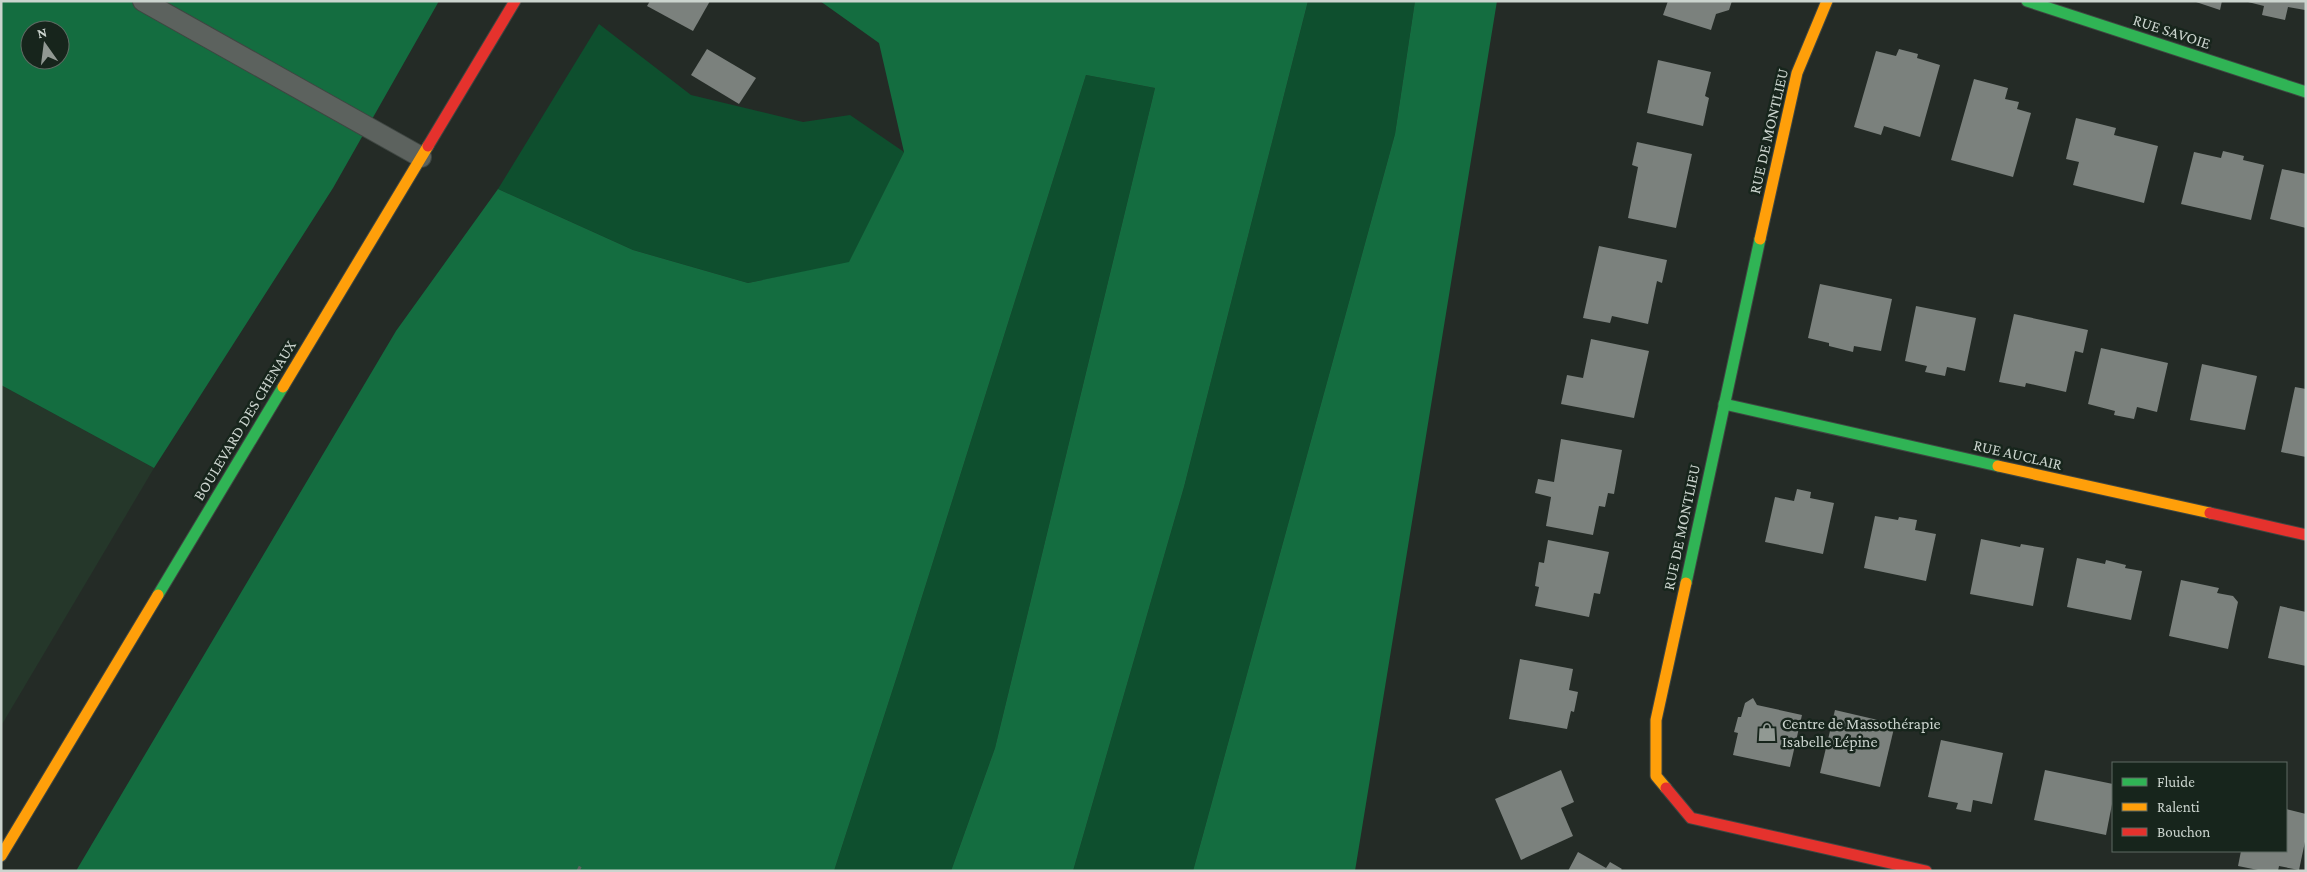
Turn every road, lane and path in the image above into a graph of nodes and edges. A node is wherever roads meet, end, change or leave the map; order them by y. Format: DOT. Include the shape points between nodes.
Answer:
graph roads {
  1 [pos="143,1"];
  2 [pos="515,1"];
  3 [pos="1827,1"];
  4 [pos="2027,1"];
  5 [pos="2306,92"];
  6 [pos="421,157"];
  7 [pos="1724,404"];
  8 [pos="2306,534"];
  9 [pos="1,856"];
  10 [pos="581,865"];
  11 [pos="578,871"];
  12 [pos="1926,871"];
  1 -- 6 [label="lane"];
  2 -- 6 [label="street, BOULEVARD DES CHENAUX"];
  3 -- 7 [label="street, RUE DE MONTLIEU" via="1797,73"];
  4 -- 5 [label="street, RUE SAVOIE"];
  6 -- 9 [label="street, BOULEVARD DES CHENAUX"];
  7 -- 8 [label="street, RUE AUCLAIR"];
  7 -- 12 [label="street, RUE DE MONTLIEU" via="1656,720 1656,776 1691,818"];
  10 -- 11 [label="path"];
}
